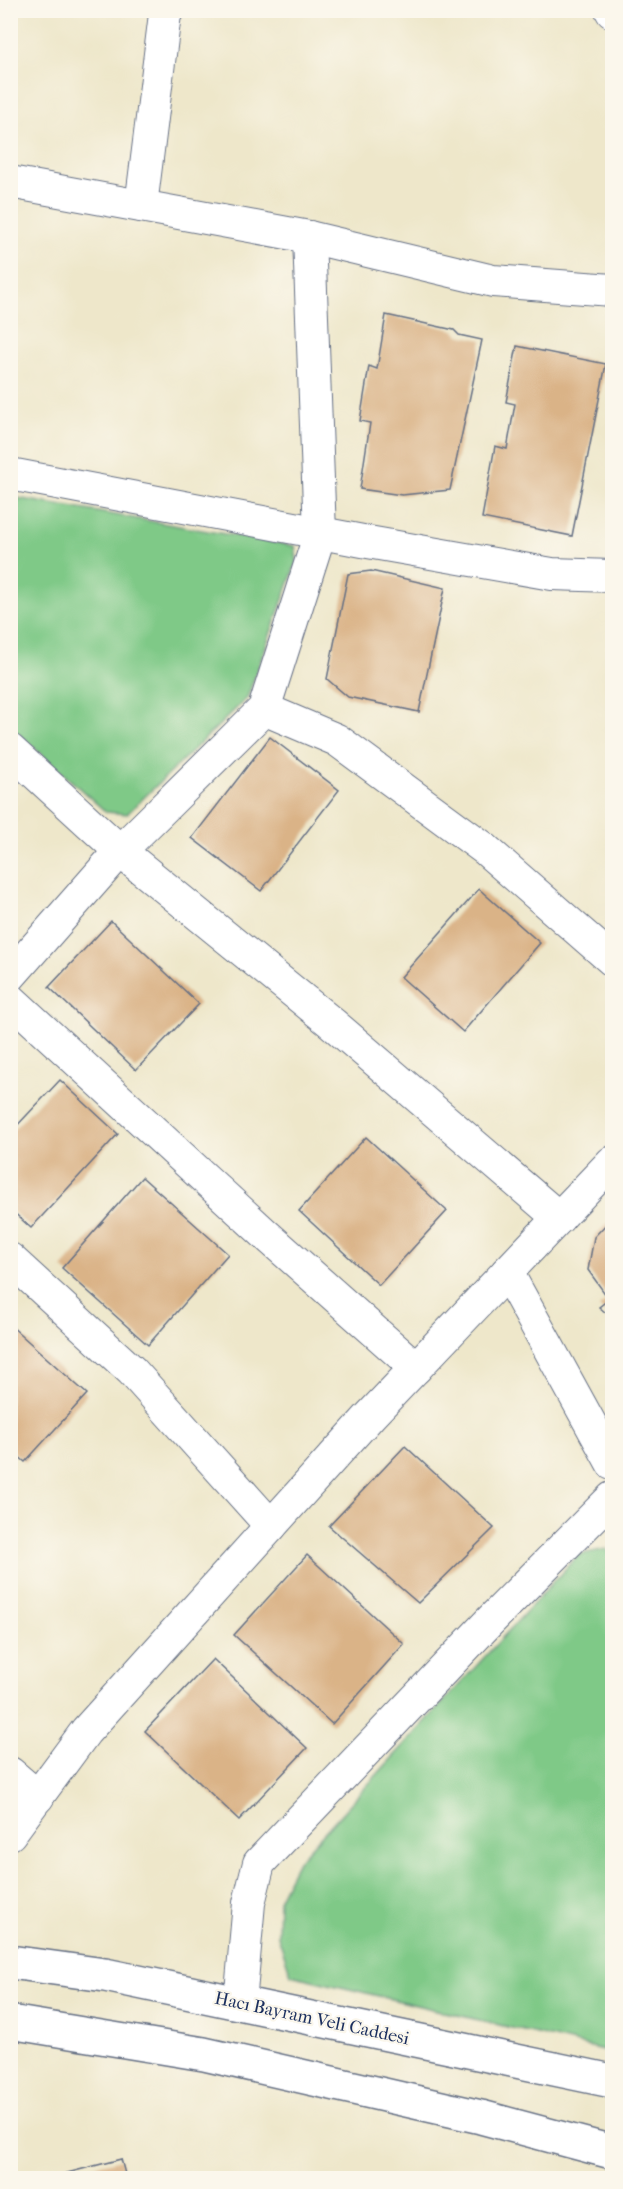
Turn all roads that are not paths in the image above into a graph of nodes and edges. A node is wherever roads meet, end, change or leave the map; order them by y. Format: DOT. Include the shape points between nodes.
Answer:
graph roads {
  1 [pos="168,10"];
  2 [pos="10,182"];
  3 [pos="141,206"];
  4 [pos="309,237"];
  5 [pos="612,290"];
  6 [pos="10,474"];
  7 [pos="320,533"];
  8 [pos="612,576"];
  9 [pos="264,709"];
  10 [pos="10,750"];
  11 [pos="120,851"];
  12 [pos="612,960"];
  13 [pos="10,976"];
  14 [pos="10,999"];
  15 [pos="612,1162"];
  16 [pos="559,1218"];
  17 [pos="10,1259"];
  18 [pos="507,1272"];
  19 [pos="416,1368"];
  20 [pos="612,1463"];
  21 [pos="612,1498"];
  22 [pos="271,1526"];
  23 [pos="10,1773"];
  24 [pos="38,1797"];
  25 [pos="10,1834"];
  26 [pos="10,1962"];
  27 [pos="240,2003"];
  28 [pos="11,2025"];
  29 [pos="612,2081"];
  30 [pos="612,2152"];
  1 -- 3 [label="street"];
  2 -- 3 [label="street"];
  3 -- 4 [label="street"];
  4 -- 5 [label="street" via="493,281"];
  4 -- 7 [label="street"];
  6 -- 7 [label="street"];
  7 -- 8 [label="street" via="552,574"];
  7 -- 9 [label="street"];
  9 -- 11 [label="street"];
  9 -- 12 [label="street" via="337,740 485,849"];
  10 -- 11 [label="street"];
  11 -- 13 [label="street"];
  11 -- 16 [label="street" via="333,1024"];
  14 -- 19 [label="street"];
  15 -- 16 [label="street"];
  16 -- 18 [label="street"];
  17 -- 22 [label="street" via="132,1371"];
  18 -- 19 [label="street"];
  18 -- 20 [label="street"];
  19 -- 22 [label="street"];
  21 -- 27 [label="street" via="259,1863 249,1903"];
  22 -- 24 [label="street" via="86,1731"];
  23 -- 24 [label="street"];
  24 -- 25 [label="street"];
  26 -- 27 [label="main road, Hacı Bayram Veli Caddesi" via="105,1975"];
  27 -- 29 [label="main road, Hacı Bayram Veli Caddesi"];
  28 -- 30 [label="main road" via="204,2054 482,2117"];
}
